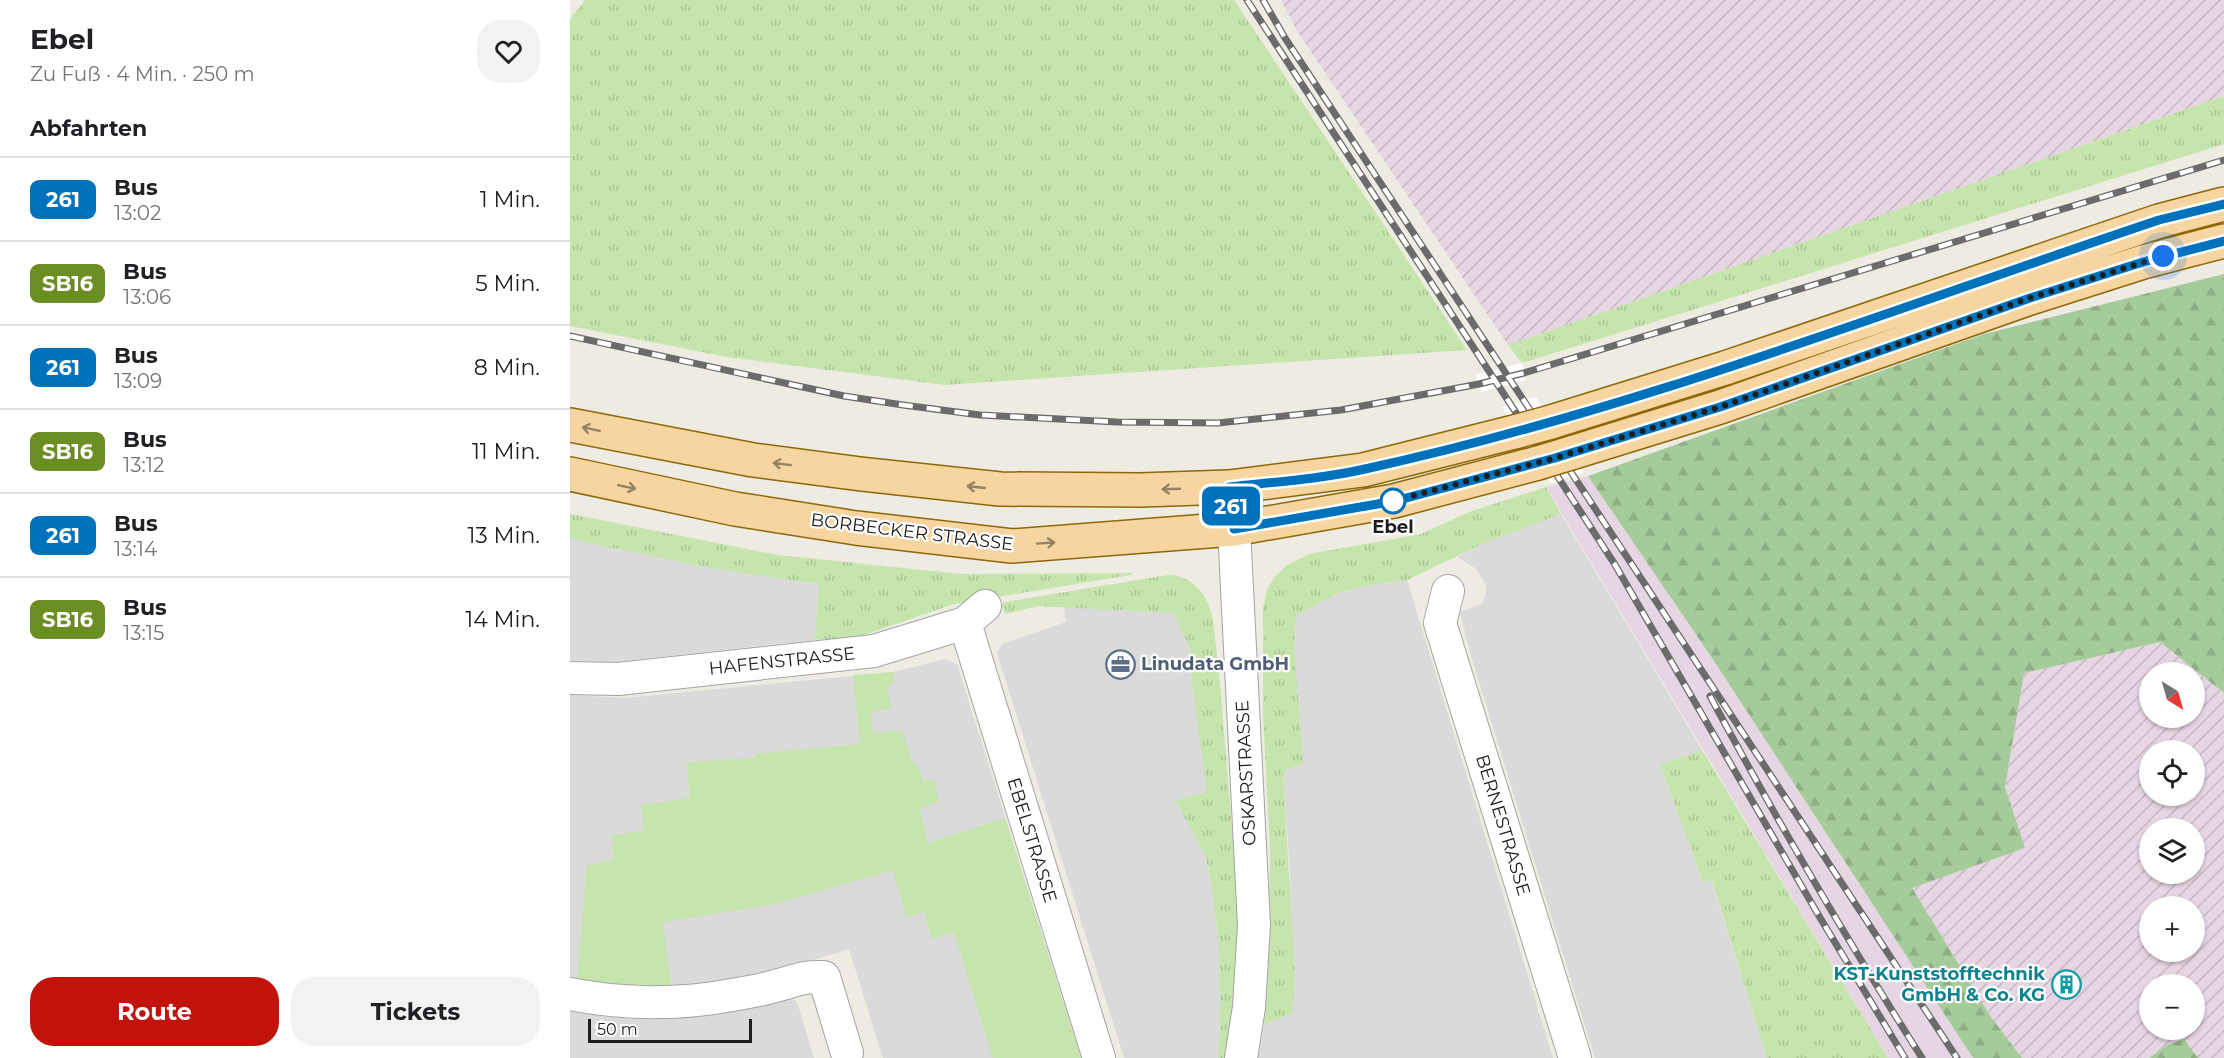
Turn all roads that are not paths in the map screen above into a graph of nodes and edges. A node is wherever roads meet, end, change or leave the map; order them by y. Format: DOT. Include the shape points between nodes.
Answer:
graph roads {
  1 [pos="2224,204"];
  2 [pos="2224,241"];
  3 [pos="570,425"];
  4 [pos="570,474"];
  5 [pos="1229,487"];
  6 [pos="1234,529"];
  7 [pos="1448,591"];
  8 [pos="975,614"];
  9 [pos="570,678"];
  10 [pos="570,994"];
  11 [pos="848,1053"];
  12 [pos="1099,1058"];
  13 [pos="1241,1058"];
  14 [pos="1575,1058"];
  1 -- 5 [label="main road, bridge" via="2159,220 1725,368 1551,422 1363,470"];
  2 -- 6 [label="main road, BORBECKER STRASSE, bridge" via="2030,298 1720,407 1538,463 1395,501"];
  5 -- 3 [label="main road, one-way" via="1000,489 753,460"];
  4 -- 6 [label="main road, BORBECKER STRASSE, one-way" via="757,513 1012,546"];
  5 -- 6 [label="street, OSKARSTRASSE"];
  6 -- 13 [label="street, OSKARSTRASSE" via="1254,925 1249,1007"];
  7 -- 14 [label="street, BERNESTRASSE" via="1440,623"];
  8 -- 9 [label="street, HAFENSTRASSE" via="874,651 618,679"];
  8 -- 12 [label="street, EBELSTRASSE"];
  10 -- 11 [label="street" via="668,1002 723,997 806,976 824,977"];
}
